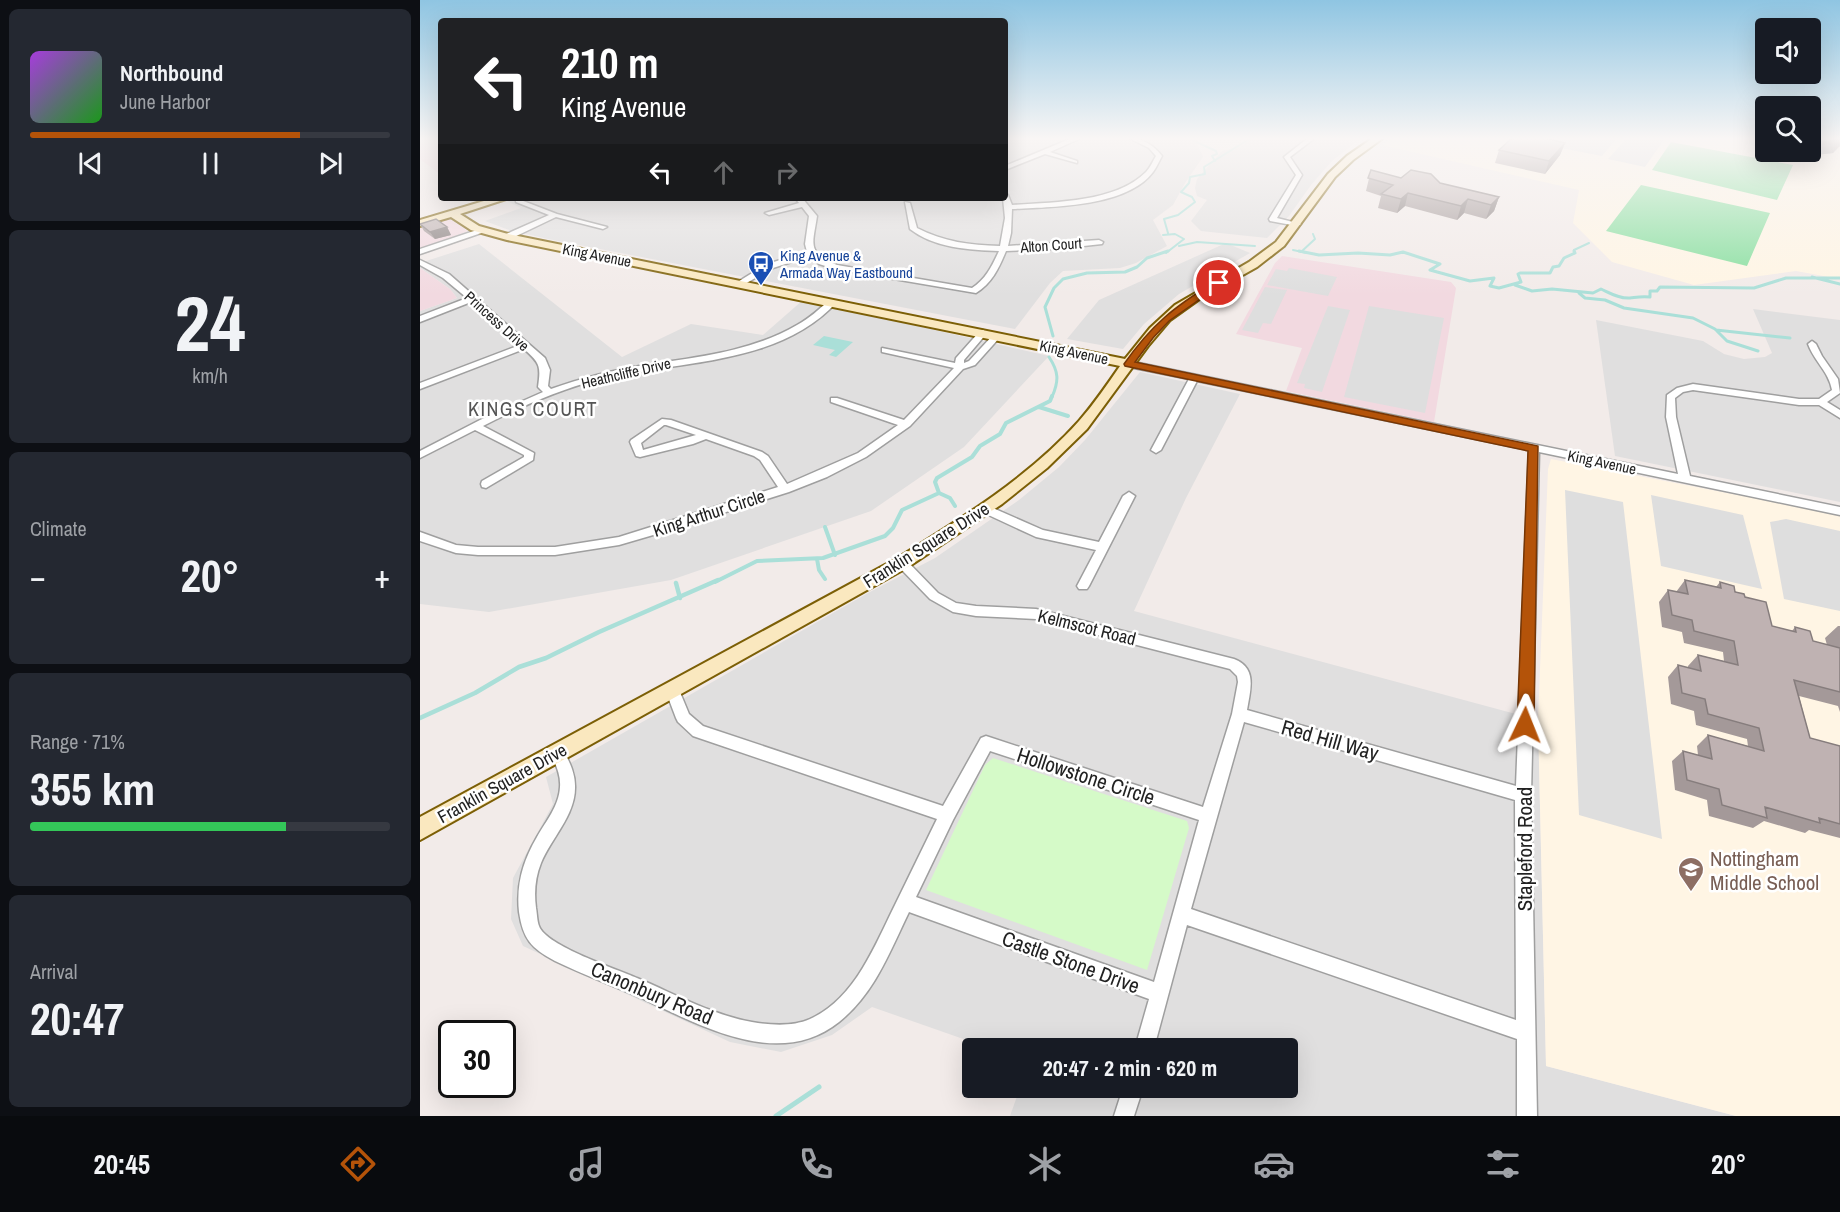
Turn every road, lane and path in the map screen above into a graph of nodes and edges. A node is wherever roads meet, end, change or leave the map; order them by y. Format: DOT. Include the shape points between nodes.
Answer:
graph roads {
  1 [pos="1123,190"];
  2 [pos="1290,190"];
  3 [pos="1321,190"];
  4 [pos="494,201"];
  5 [pos="518,201"];
  6 [pos="801,201"];
  7 [pos="1008,201"];
  8 [pos="907,203"];
  9 [pos="1011,207"];
  10 [pos="452,213"];
  11 [pos="769,213"];
  12 [pos="555,215"];
  13 [pos="420,223"];
  14 [pos="1297,224"];
  15 [pos="603,227"];
  16 [pos="483,231"];
  17 [pos="507,237"];
  18 [pos="1099,242"];
  19 [pos="1002,248"];
  20 [pos="420,252"];
  21 [pos="811,253"];
  22 [pos="420,262"];
  23 [pos="740,283"];
  24 [pos="472,299"];
  25 [pos="833,302"];
  26 [pos="420,319"];
  27 [pos="983,333"];
  28 [pos="997,336"];
  29 [pos="1812,344"];
  30 [pos="525,346"];
  31 [pos="885,350"];
  32 [pos="1129,364"];
  33 [pos="960,368"];
  34 [pos="1194,378"];
  35 [pos="420,386"];
  36 [pos="550,393"];
  37 [pos="834,400"];
  38 [pos="1821,402"];
  39 [pos="1840,415"];
  40 [pos="906,424"];
  41 [pos="475,426"];
  42 [pos="706,435"];
  43 [pos="1534,448"];
  44 [pos="1156,450"];
  45 [pos="420,455"];
  46 [pos="1685,479"];
  47 [pos="486,484"];
  48 [pos="785,489"];
  49 [pos="1129,496"];
  50 [pos="986,509"];
  51 [pos="1840,511"];
  52 [pos="420,536"];
  53 [pos="1102,548"];
  54 [pos="902,562"];
  55 [pos="1083,586"];
  56 [pos="672,689"];
  57 [pos="1239,714"];
  58 [pos="557,752"];
  59 [pos="1523,795"];
  60 [pos="947,815"];
  61 [pos="1208,816"];
  62 [pos="420,829"];
  63 [pos="906,902"];
  64 [pos="1183,915"];
  65 [pos="1161,994"];
  66 [pos="1527,1033"];
  67 [pos="1148,1038"];
  68 [pos="1130,1098"];
  69 [pos="1125,1116"];
  70 [pos="1527,1116"];
  1 -- 9 [label="street" via="1085,200"];
  2 -- 14 [label="street" via="1273,219"];
  3 -- 14 [label="street, Franklin Square Drive"];
  4 -- 10 [label="street"];
  5 -- 12 [label="street"];
  6 -- 11 [label="street"];
  6 -- 21 [label="street" via="813,220"];
  7 -- 9 [label="street"];
  8 -- 19 [label="street, Alton Court" via="910,223 928,238"];
  9 -- 19 [label="street"];
  10 -- 13 [label="street"];
  10 -- 16 [label="street, King Avenue"];
  12 -- 15 [label="street"];
  12 -- 17 [label="street"];
  14 -- 32 [label="street, Franklin Square Drive" via="1261,260 1180,307 1149,336"];
  16 -- 17 [label="street, King Avenue"];
  16 -- 20 [label="street"];
  17 -- 23 [label="street, King Avenue"];
  18 -- 19 [label="street, Alton Court"];
  19 -- 21 [label="street" via="990,277 973,291 845,269 822,262"];
  21 -- 23 [label="street" via="770,266"];
  22 -- 24 [label="street, Princess Drive" via="446,276"];
  23 -- 25 [label="street, King Avenue"];
  24 -- 26 [label="street"];
  24 -- 30 [label="street, Princess Drive"];
  25 -- 27 [label="street, King Avenue"];
  25 -- 36 [label="street, Heathcliffe Drive" via="798,329 749,349 617,372"];
  27 -- 28 [label="street, King Avenue"];
  27 -- 33 [label="street, King Arthur Circle" via="959,360"];
  28 -- 32 [label="street, King Avenue"];
  28 -- 33 [label="street, King Arthur Circle" via="972,363"];
  29 -- 38 [label="street" via="1817,358 1837,383 1837,391"];
  30 -- 35 [label="street"];
  30 -- 36 [label="street, Princess Drive" via="545,365 543,387"];
  31 -- 33 [label="street"];
  32 -- 34 [label="street, King Avenue"];
  32 -- 50 [label="street, Franklin Square Drive" via="1098,408 1067,442"];
  33 -- 40 [label="street, King Arthur Circle"];
  34 -- 43 [label="street, King Avenue"];
  34 -- 44 [label="street"];
  36 -- 41 [label="street, Heathcliffe Drive"];
  37 -- 40 [label="street"];
  38 -- 39 [label="street"];
  38 -- 46 [label="street" via="1715,388 1680,390 1670,397 1671,417"];
  40 -- 48 [label="street, King Arthur Circle" via="854,460"];
  41 -- 45 [label="street, Heathcliffe Drive"];
  41 -- 47 [label="street" via="529,453 529,458"];
  42 -- 42 [label="street" via="662,422 638,438 635,445 640,454"];
  42 -- 48 [label="street" via="758,454"];
  43 -- 46 [label="street, King Avenue"];
  43 -- 59 [label="street, Stapleford Road"];
  46 -- 51 [label="street, King Avenue"];
  48 -- 52 [label="street, King Arthur Circle" via="636,537 574,549 478,551 435,543"];
  49 -- 53 [label="street"];
  50 -- 53 [label="street" via="1040,534"];
  50 -- 54 [label="street, Franklin Square Drive"];
  53 -- 55 [label="street"];
  54 -- 56 [label="street, Franklin Square Drive"];
  54 -- 57 [label="street, Kelmscot Road" via="934,596 953,607 1036,614 1234,665 1243,673 1245,682"];
  56 -- 58 [label="street, Franklin Square Drive"];
  56 -- 60 [label="street" via="683,718 698,731"];
  57 -- 59 [label="street, Red Hill Way"];
  57 -- 61 [label="street"];
  58 -- 62 [label="street, Franklin Square Drive"];
  58 -- 63 [label="street, Canonbury Road" via="566,767 569,789 527,878 530,927 543,945 595,969 743,1029 763,1034 799,1032 825,1021 855,994 871,972"];
  59 -- 66 [label="street, Stapleford Road"];
  60 -- 61 [label="street, Hollowstone Circle" via="986,743"];
  60 -- 63 [label="street"];
  61 -- 64 [label="street, Castle Stone Drive"];
  63 -- 65 [label="street, Castle Stone Drive"];
  64 -- 65 [label="street, Castle Stone Drive"];
  64 -- 66 [label="street"];
  65 -- 67 [label="street"];
  66 -- 70 [label="street"];
  68 -- 69 [label="street"];
}
